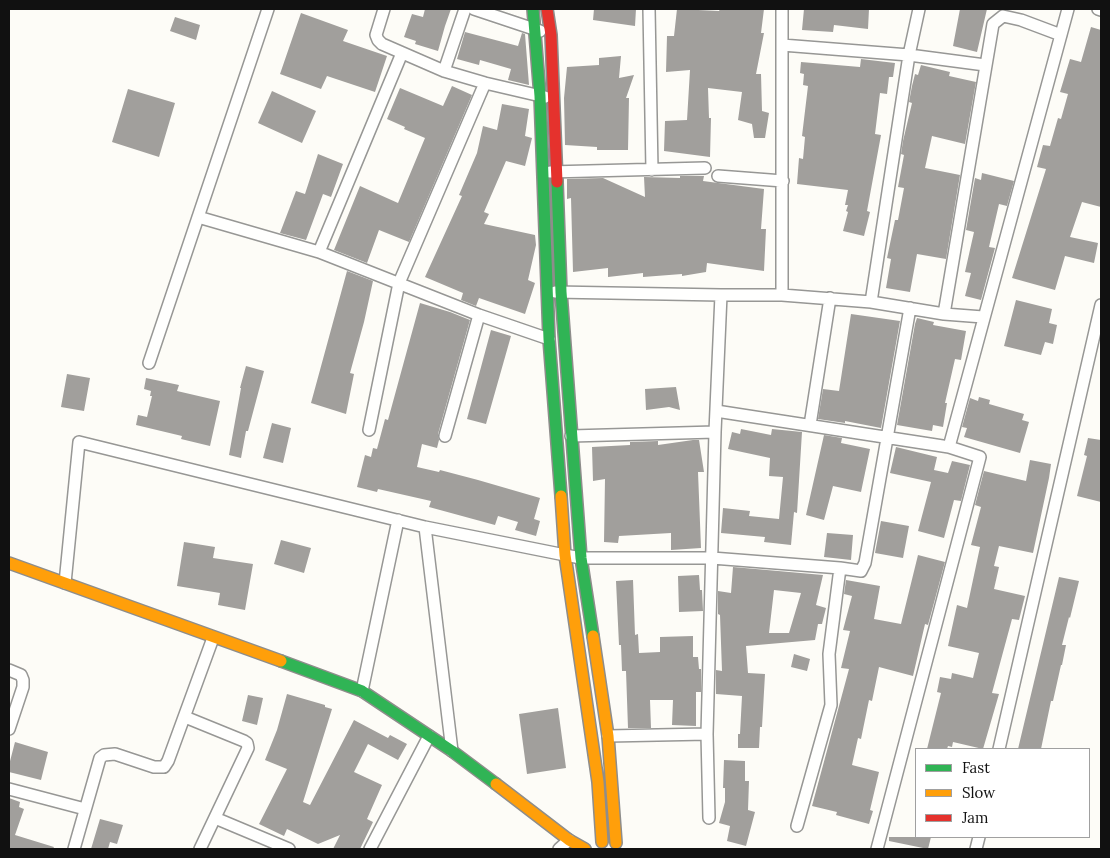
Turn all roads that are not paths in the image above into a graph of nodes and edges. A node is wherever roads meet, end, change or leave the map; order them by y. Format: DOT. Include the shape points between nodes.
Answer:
graph roads {
  1 [pos="268,9"];
  2 [pos="384,9"];
  3 [pos="465,9"];
  4 [pos="474,9"];
  5 [pos="533,9"];
  6 [pos="547,9"];
  7 [pos="649,9"];
  8 [pos="782,9"];
  9 [pos="919,9"];
  10 [pos="1068,9"];
  11 [pos="536,30"];
  12 [pos="1060,34"];
  13 [pos="551,35"];
  14 [pos="782,45"];
  15 [pos="402,53"];
  16 [pos="910,55"];
  17 [pos="985,65"];
  18 [pos="444,71"];
  19 [pos="486,83"];
  20 [pos="540,96"];
  21 [pos="554,99"];
  22 [pos="705,168"];
  23 [pos="652,170"];
  24 [pos="557,172"];
  25 [pos="543,173"];
  26 [pos="718,176"];
  27 [pos="783,181"];
  28 [pos="198,217"];
  29 [pos="319,252"];
  30 [pos="399,283"];
  31 [pos="547,292"];
  32 [pos="561,292"];
  33 [pos="782,295"];
  34 [pos="721,296"];
  35 [pos="830,298"];
  36 [pos="871,302"];
  37 [pos="1101,305"];
  38 [pos="910,308"];
  39 [pos="944,314"];
  40 [pos="479,315"];
  41 [pos="983,317"];
  42 [pos="548,339"];
  43 [pos="148,363"];
  44 [pos="716,411"];
  45 [pos="810,425"];
  46 [pos="369,430"];
  47 [pos="715,432"];
  48 [pos="445,436"];
  49 [pos="572,436"];
  50 [pos="889,437"];
  51 [pos="949,447"];
  52 [pos="398,520"];
  53 [pos="425,527"];
  54 [pos="565,555"];
  55 [pos="581,558"];
  56 [pos="712,558"];
  57 [pos="9,563"];
  58 [pos="840,568"];
  59 [pos="65,583"];
  60 [pos="213,638"];
  61 [pos="9,670"];
  62 [pos="362,691"];
  63 [pos="184,717"];
  64 [pos="9,729"];
  65 [pos="707,734"];
  66 [pos="429,736"];
  67 [pos="608,736"];
  68 [pos="999,748"];
  69 [pos="452,750"];
  70 [pos="611,780"];
  71 [pos="598,782"];
  72 [pos="9,789"];
  73 [pos="85,809"];
  74 [pos="216,818"];
  75 [pos="708,818"];
  76 [pos="797,826"];
  77 [pos="568,840"];
  78 [pos="600,846"];
  79 [pos="618,846"];
  80 [pos="74,849"];
  81 [pos="200,849"];
  82 [pos="289,849"];
  83 [pos="370,849"];
  84 [pos="559,849"];
  85 [pos="585,849"];
  86 [pos="878,849"];
  1 -- 28 [label="street"];
  2 -- 15 [label="street" via="376,35 378,40"];
  3 -- 18 [label="street"];
  4 -- 11 [label="street"];
  5 -- 11 [label="street"];
  6 -- 13 [label="street"];
  7 -- 23 [label="street"];
  8 -- 14 [label="street"];
  9 -- 16 [label="street"];
  10 -- 12 [label="street"];
  11 -- 13 [label="street"];
  11 -- 20 [label="street"];
  12 -- 17 [label="street" via="1004,16 992,24"];
  12 -- 41 [label="street"];
  13 -- 21 [label="street"];
  14 -- 16 [label="street"];
  14 -- 27 [label="street"];
  15 -- 18 [label="street"];
  15 -- 29 [label="street"];
  16 -- 17 [label="street"];
  16 -- 36 [label="street"];
  17 -- 39 [label="street"];
  18 -- 19 [label="street"];
  19 -- 20 [label="street"];
  19 -- 30 [label="street"];
  20 -- 21 [label="street"];
  20 -- 25 [label="street"];
  21 -- 24 [label="street"];
  22 -- 23 [label="street"];
  23 -- 24 [label="street"];
  24 -- 25 [label="street"];
  24 -- 32 [label="street"];
  25 -- 31 [label="street"];
  26 -- 27 [label="street"];
  27 -- 33 [label="street"];
  28 -- 29 [label="street"];
  28 -- 43 [label="street"];
  29 -- 30 [label="street"];
  30 -- 40 [label="street"];
  30 -- 46 [label="street"];
  31 -- 32 [label="street"];
  31 -- 42 [label="street"];
  32 -- 34 [label="street"];
  32 -- 49 [label="street"];
  33 -- 34 [label="street"];
  33 -- 35 [label="street"];
  34 -- 44 [label="street"];
  35 -- 36 [label="street"];
  35 -- 45 [label="street"];
  36 -- 38 [label="street"];
  37 -- 68 [label="street"];
  38 -- 39 [label="street"];
  38 -- 50 [label="street"];
  39 -- 41 [label="street"];
  40 -- 42 [label="street"];
  40 -- 48 [label="street"];
  41 -- 51 [label="street"];
  42 -- 54 [label="street"];
  44 -- 45 [label="street"];
  44 -- 47 [label="street"];
  45 -- 50 [label="street"];
  47 -- 49 [label="street"];
  47 -- 56 [label="street"];
  49 -- 55 [label="street"];
  50 -- 51 [label="street"];
  50 -- 58 [label="street" via="865,562 861,571"];
  51 -- 86 [label="street" via="980,457"];
  52 -- 53 [label="street"];
  52 -- 59 [label="street" via="79,442"];
  52 -- 62 [label="street"];
  53 -- 54 [label="street"];
  53 -- 69 [label="street"];
  54 -- 55 [label="street"];
  54 -- 71 [label="street"];
  55 -- 56 [label="street"];
  55 -- 67 [label="street"];
  56 -- 58 [label="street"];
  56 -- 65 [label="street"];
  57 -- 59 [label="street"];
  58 -- 76 [label="street" via="829,654 831,705"];
  59 -- 60 [label="street"];
  60 -- 62 [label="street"];
  60 -- 63 [label="street"];
  61 -- 64 [label="street" via="20,675 23,687"];
  62 -- 66 [label="street"];
  63 -- 73 [label="street" via="164,767 104,754"];
  63 -- 74 [label="street" via="248,744 248,753"];
  65 -- 67 [label="street"];
  65 -- 75 [label="street"];
  66 -- 69 [label="street"];
  66 -- 83 [label="street"];
  67 -- 70 [label="street"];
  69 -- 77 [label="street"];
  70 -- 71 [label="street"];
  70 -- 79 [label="street"];
  71 -- 78 [label="street"];
  72 -- 73 [label="street"];
  73 -- 80 [label="street"];
  74 -- 81 [label="street"];
  74 -- 82 [label="street"];
  77 -- 84 [label="street"];
  77 -- 85 [label="street"];
  78 -- 79 [label="street" via="610,840"];
}
